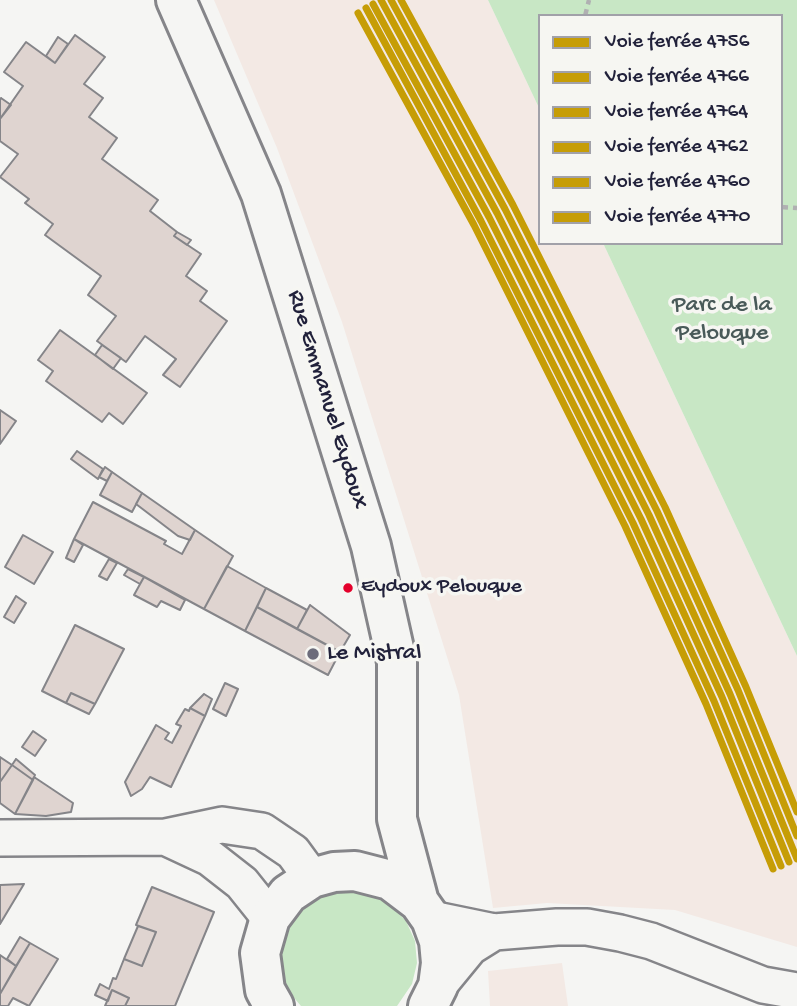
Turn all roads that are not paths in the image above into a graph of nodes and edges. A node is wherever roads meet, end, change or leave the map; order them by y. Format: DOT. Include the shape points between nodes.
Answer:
graph roads {
  1 [pos="176,0"];
  2 [pos="397,819"];
  3 [pos="165,837"];
  4 [pos="0,838"];
  5 [pos="355,871"];
  6 [pos="312,878"];
  7 [pos="425,911"];
  8 [pos="270,918"];
  9 [pos="494,932"];
  10 [pos="797,991"];
  11 [pos="433,996"];
  12 [pos="274,1006"];
  1 -- 2 [label="street, Rue Emmanuel Eydoux" via="261,194 371,546 397,662"];
  2 -- 5 [label="street"];
  2 -- 7 [label="street, Rue Emmanuel Eydoux"];
  3 -- 4 [label="street"];
  3 -- 6 [label="street" via="222,825 262,831 293,852"];
  3 -- 8 [label="street" via="210,858 242,883"];
  5 -- 6 [label="street"];
  5 -- 7 [label="street" via="390,880"];
  6 -- 8 [label="street" via="288,894"];
  7 -- 9 [label="street"];
  7 -- 11 [label="street, Rue Emmanuel Eydoux" via="439,941 441,963"];
  8 -- 12 [label="street" via="260,953 265,990"];
  9 -- 10 [label="street" via="587,927 620,933 763,985"];
  9 -- 11 [label="street" via="470,947"];
}
